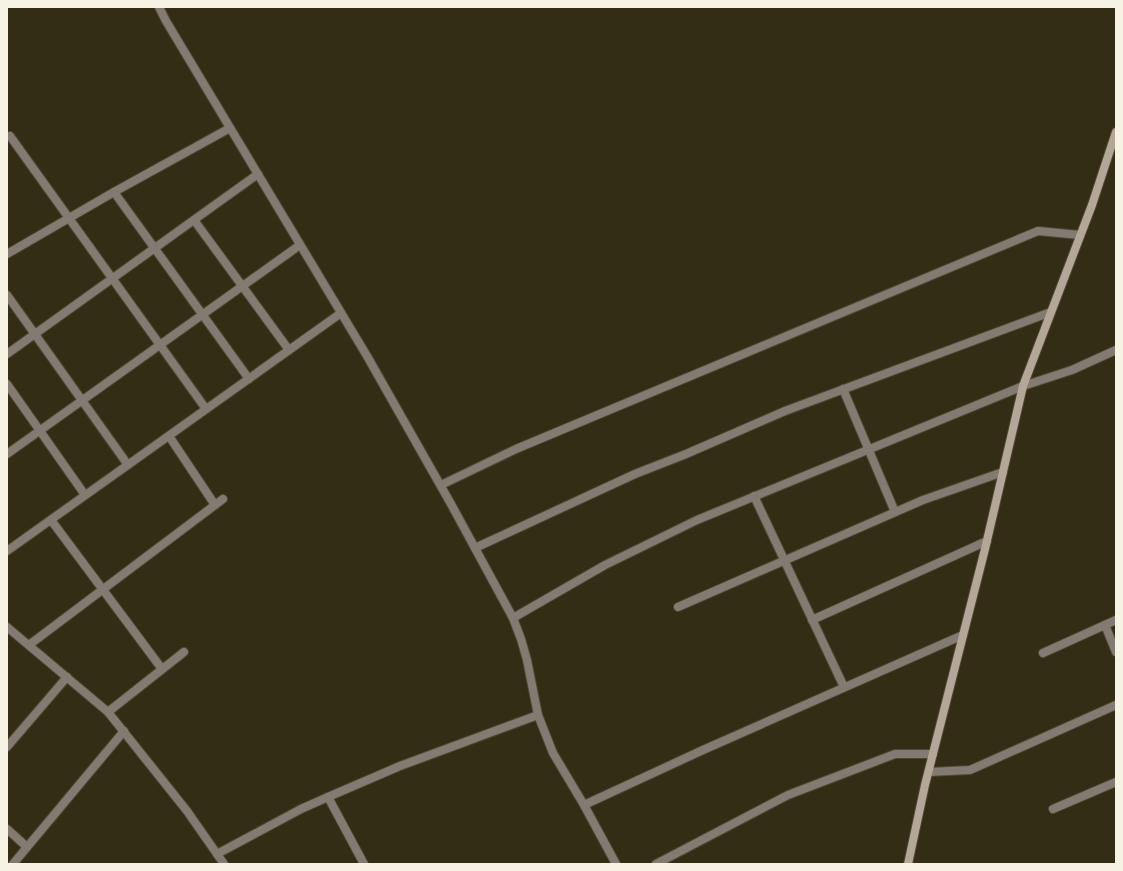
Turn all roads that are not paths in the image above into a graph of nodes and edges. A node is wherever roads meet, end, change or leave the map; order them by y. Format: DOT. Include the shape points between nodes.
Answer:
graph roads {
  1 [pos="159,7"];
  2 [pos="230,128"];
  3 [pos="1116,132"];
  4 [pos="10,136"];
  5 [pos="258,174"];
  6 [pos="114,192"];
  7 [pos="69,218"];
  8 [pos="194,220"];
  9 [pos="1080,235"];
  10 [pos="300,245"];
  11 [pos="154,248"];
  12 [pos="7,254"];
  13 [pos="112,278"];
  14 [pos="242,286"];
  15 [pos="7,296"];
  16 [pos="1051,312"];
  17 [pos="341,313"];
  18 [pos="202,315"];
  19 [pos="35,334"];
  20 [pos="160,345"];
  21 [pos="289,350"];
  22 [pos="1116,352"];
  23 [pos="7,354"];
  24 [pos="249,379"];
  25 [pos="7,384"];
  26 [pos="1023,386"];
  27 [pos="843,389"];
  28 [pos="82,400"];
  29 [pos="206,409"];
  30 [pos="40,430"];
  31 [pos="169,436"];
  32 [pos="869,449"];
  33 [pos="7,454"];
  34 [pos="128,465"];
  35 [pos="1003,472"];
  36 [pos="441,485"];
  37 [pos="85,495"];
  38 [pos="754,496"];
  39 [pos="223,499"];
  40 [pos="215,505"];
  41 [pos="895,512"];
  42 [pos="51,520"];
  43 [pos="987,541"];
  44 [pos="475,548"];
  45 [pos="7,551"];
  46 [pos="784,560"];
  47 [pos="103,589"];
  48 [pos="678,607"];
  49 [pos="513,618"];
  50 [pos="812,620"];
  51 [pos="1116,620"];
  52 [pos="1105,625"];
  53 [pos="7,627"];
  54 [pos="963,635"];
  55 [pos="29,646"];
  56 [pos="184,652"];
  57 [pos="1116,652"];
  58 [pos="1043,653"];
  59 [pos="162,669"];
  60 [pos="67,677"];
  61 [pos="844,687"];
  62 [pos="1116,705"];
  63 [pos="108,712"];
  64 [pos="538,715"];
  65 [pos="124,731"];
  66 [pos="7,747"];
  67 [pos="933,754"];
  68 [pos="929,772"];
  69 [pos="1116,782"];
  70 [pos="328,797"];
  71 [pos="584,805"];
  72 [pos="1053,809"];
  73 [pos="7,829"];
  74 [pos="27,847"];
  75 [pos="217,854"];
  76 [pos="13,864"];
  77 [pos="224,864"];
  78 [pos="364,864"];
  79 [pos="616,864"];
  80 [pos="656,864"];
  81 [pos="908,864"];
  1 -- 2 [label="street"];
  2 -- 5 [label="street"];
  2 -- 6 [label="street"];
  3 -- 9 [label="street"];
  4 -- 7 [label="street"];
  5 -- 8 [label="street"];
  5 -- 10 [label="street"];
  6 -- 7 [label="street"];
  6 -- 11 [label="street"];
  7 -- 12 [label="street"];
  7 -- 13 [label="street"];
  8 -- 11 [label="street"];
  8 -- 14 [label="street"];
  9 -- 16 [label="street"];
  9 -- 36 [label="street" via="1038,231 516,449"];
  10 -- 14 [label="street"];
  10 -- 17 [label="street"];
  11 -- 13 [label="street"];
  11 -- 18 [label="street"];
  13 -- 19 [label="street"];
  13 -- 20 [label="street"];
  14 -- 18 [label="street"];
  14 -- 21 [label="street"];
  15 -- 19 [label="street"];
  16 -- 26 [label="street"];
  16 -- 27 [label="street"];
  17 -- 21 [label="street"];
  17 -- 36 [label="street"];
  18 -- 20 [label="street"];
  18 -- 24 [label="street"];
  19 -- 23 [label="street"];
  19 -- 28 [label="street"];
  20 -- 28 [label="street"];
  20 -- 29 [label="street"];
  21 -- 24 [label="street"];
  22 -- 26 [label="street"];
  24 -- 29 [label="street"];
  25 -- 30 [label="street"];
  26 -- 32 [label="street"];
  26 -- 35 [label="street"];
  27 -- 32 [label="street"];
  27 -- 44 [label="street" via="635,474"];
  28 -- 30 [label="street"];
  28 -- 34 [label="street"];
  29 -- 31 [label="street"];
  30 -- 33 [label="street"];
  30 -- 37 [label="street"];
  31 -- 34 [label="street"];
  31 -- 40 [label="street"];
  32 -- 38 [label="street"];
  32 -- 41 [label="street"];
  34 -- 37 [label="street"];
  35 -- 41 [label="street"];
  35 -- 43 [label="street"];
  36 -- 44 [label="street"];
  37 -- 42 [label="street"];
  38 -- 46 [label="street"];
  38 -- 49 [label="street" via="697,520 605,565"];
  39 -- 40 [label="street"];
  40 -- 47 [label="street"];
  41 -- 46 [label="street"];
  42 -- 45 [label="street"];
  42 -- 47 [label="street"];
  43 -- 50 [label="street"];
  43 -- 54 [label="street"];
  44 -- 49 [label="street"];
  46 -- 48 [label="street"];
  46 -- 50 [label="street"];
  47 -- 55 [label="street"];
  47 -- 59 [label="street"];
  49 -- 64 [label="street" via="527,660"];
  50 -- 61 [label="street"];
  51 -- 52 [label="street"];
  52 -- 57 [label="street"];
  52 -- 58 [label="street"];
  53 -- 55 [label="street"];
  54 -- 61 [label="street"];
  54 -- 67 [label="street"];
  55 -- 60 [label="street"];
  56 -- 59 [label="street"];
  59 -- 63 [label="street"];
  60 -- 63 [label="street"];
  60 -- 66 [label="street"];
  61 -- 71 [label="street"];
  62 -- 68 [label="street" via="970,770"];
  63 -- 65 [label="street"];
  64 -- 70 [label="street" via="400,766"];
  64 -- 71 [label="street" via="553,753"];
  65 -- 74 [label="street"];
  65 -- 75 [label="street" via="187,811"];
  67 -- 68 [label="street"];
  67 -- 80 [label="street" via="894,754 788,795"];
  68 -- 81 [label="street"];
  69 -- 72 [label="street"];
  70 -- 75 [label="street"];
  70 -- 78 [label="street"];
  71 -- 79 [label="street"];
  73 -- 74 [label="street"];
  74 -- 76 [label="street"];
  75 -- 77 [label="street"];
}
